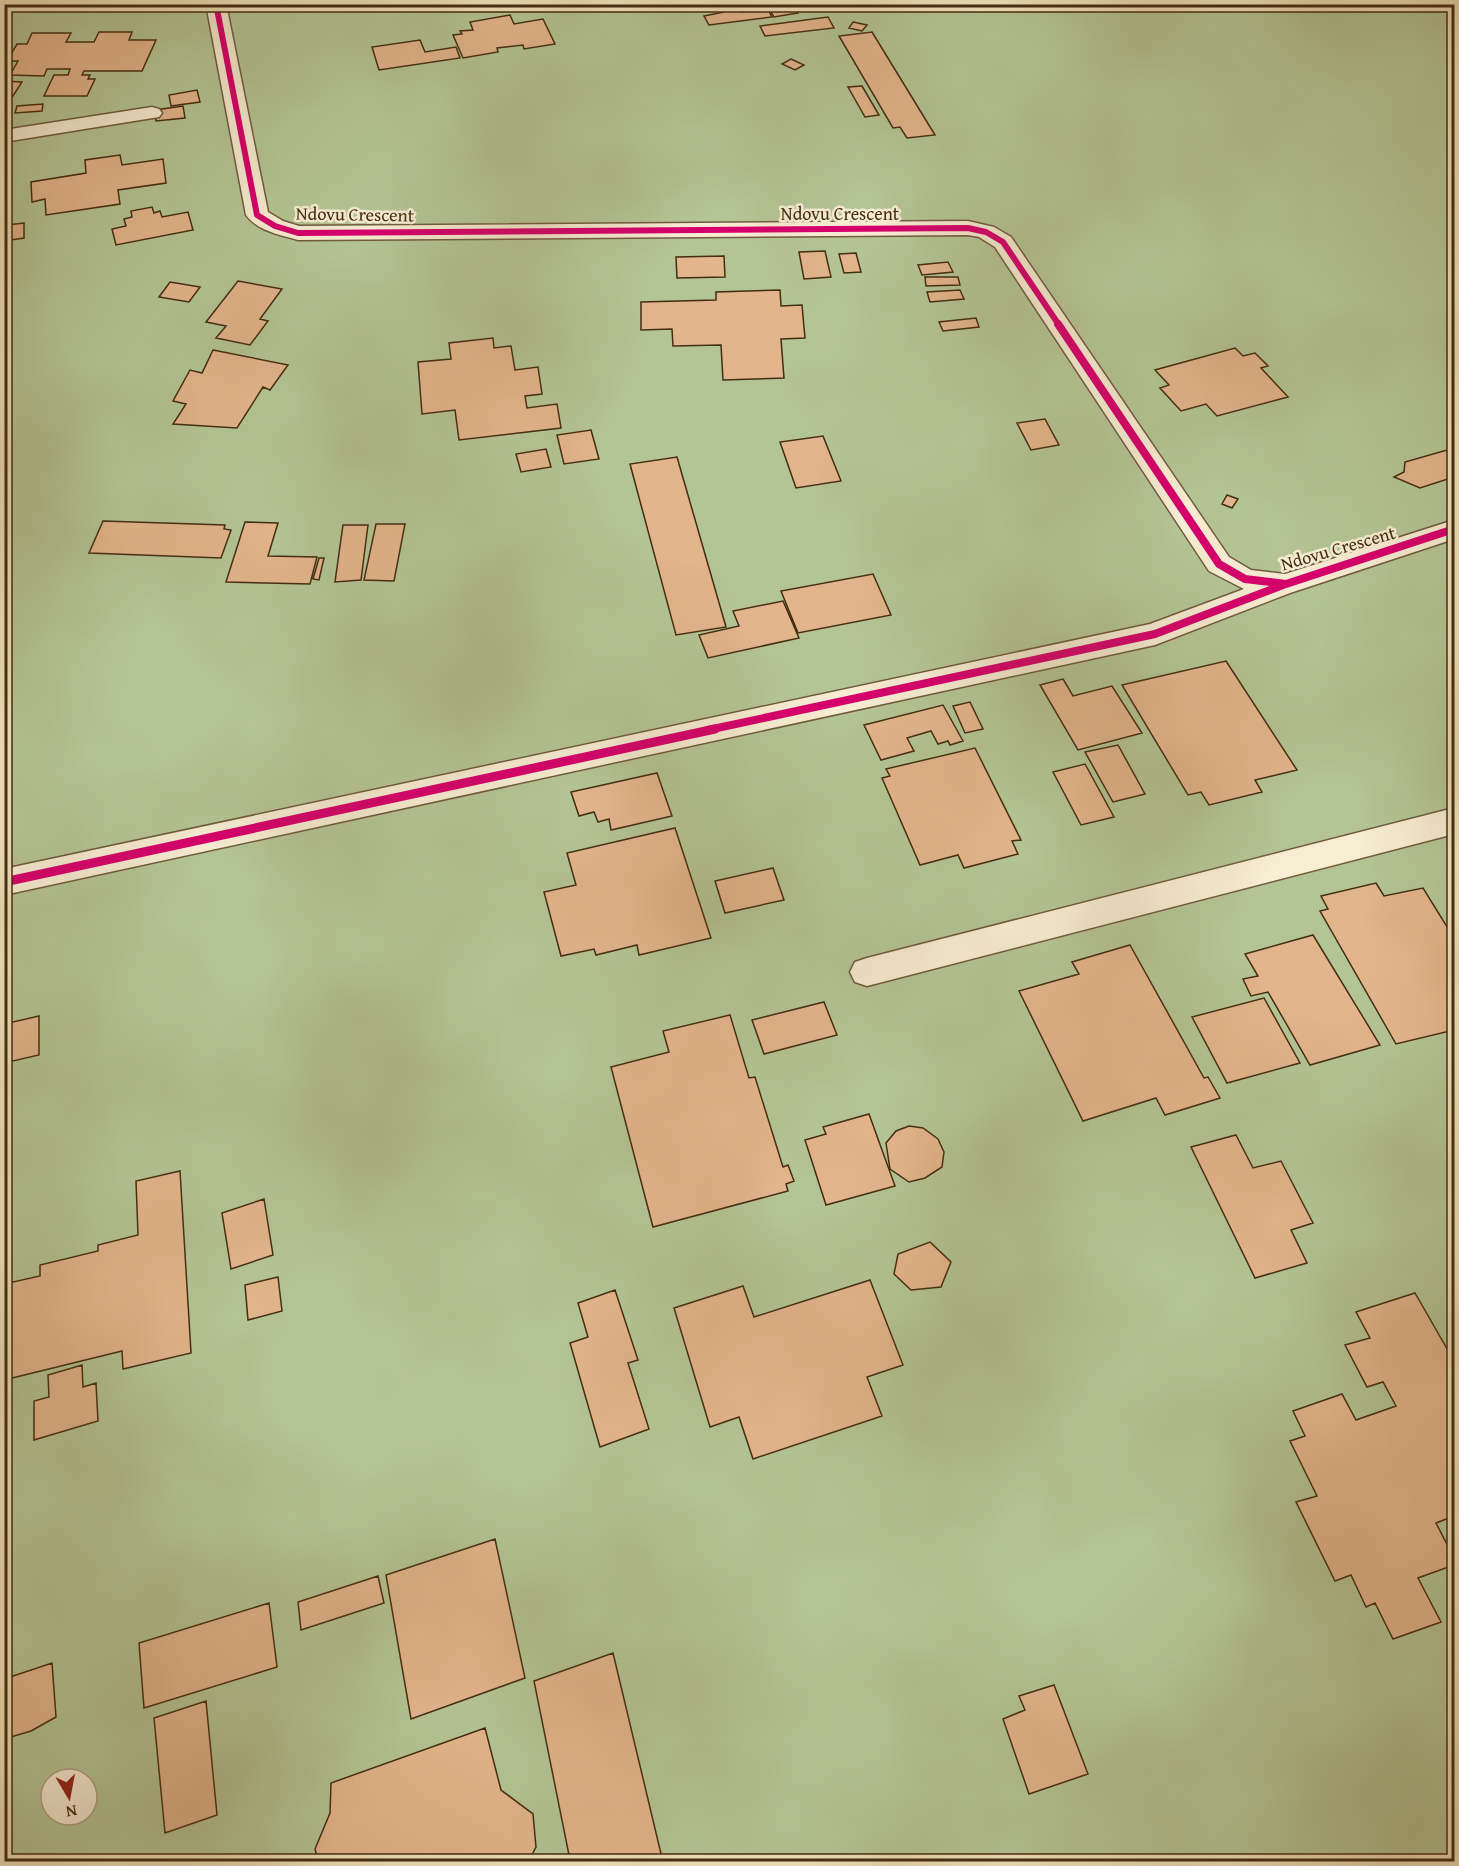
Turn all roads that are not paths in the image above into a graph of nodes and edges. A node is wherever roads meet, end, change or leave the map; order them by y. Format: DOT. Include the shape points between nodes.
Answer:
graph roads {
  1 [pos="216,4"];
  2 [pos="152,113"];
  3 [pos="4,136"];
  4 [pos="1455,529"];
  5 [pos="1286,584"];
  6 [pos="1455,821"];
  7 [pos="4,882"];
  8 [pos="867,972"];
  1 -- 5 [label="street, Ndovu Crescent" via="257,215 275,226 298,233 956,228 986,232 1003,242 1219,564 1245,579"];
  2 -- 3 [label="street"];
  4 -- 5 [label="street, Ndovu Crescent"];
  5 -- 7 [label="street" via="1155,634"];
  6 -- 8 [label="street"];
}
